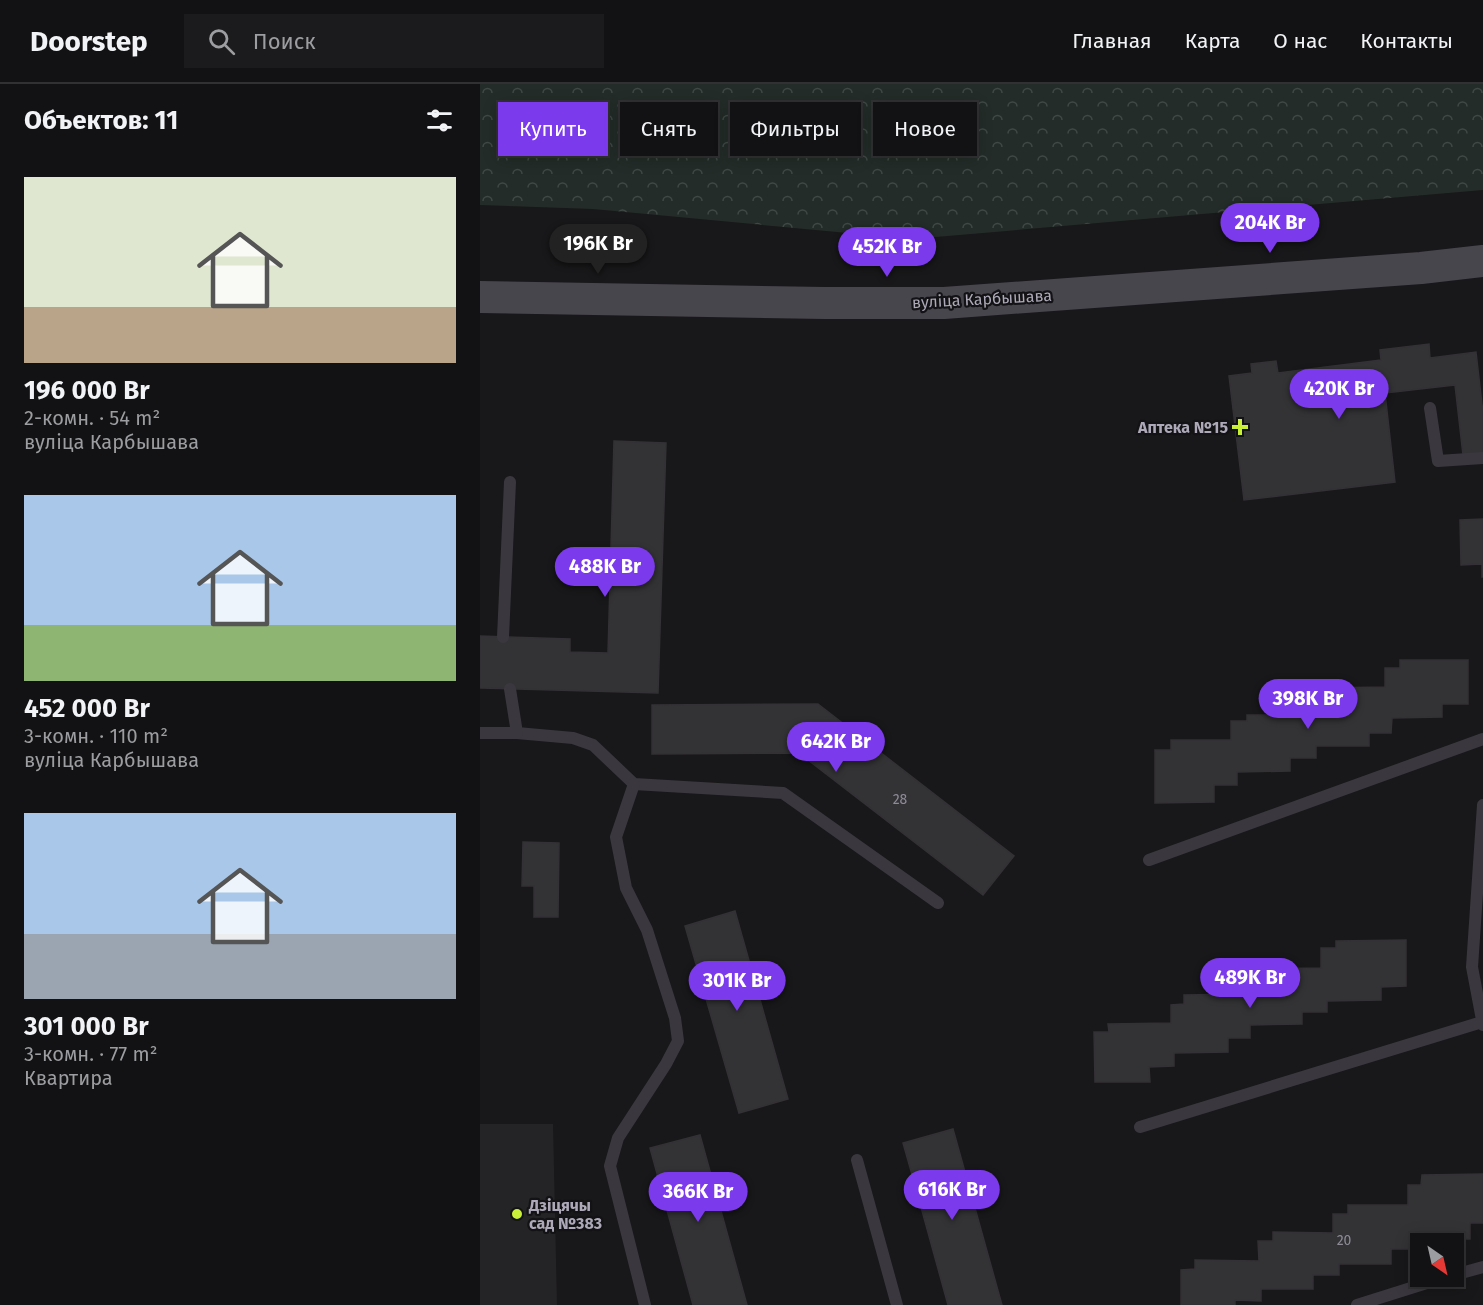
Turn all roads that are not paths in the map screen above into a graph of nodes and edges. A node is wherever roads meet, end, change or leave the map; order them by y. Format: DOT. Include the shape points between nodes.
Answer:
graph roads {
  1 [pos="1483,261"];
  2 [pos="480,297"];
  3 [pos="1430,408"];
  4 [pos="1483,458"];
  5 [pos="510,482"];
  6 [pos="503,637"];
  7 [pos="510,689"];
  8 [pos="480,733"];
  9 [pos="518,733"];
  10 [pos="1483,739"];
  11 [pos="634,784"];
  12 [pos="1483,805"];
  13 [pos="1149,860"];
  14 [pos="938,903"];
  15 [pos="1482,1023"];
  16 [pos="1140,1127"];
  17 [pos="857,1160"];
  18 [pos="1483,1267"];
  19 [pos="1464,1272"];
  20 [pos="1414,1287"];
  21 [pos="645,1305"];
  22 [pos="897,1305"];
  23 [pos="1357,1305"];
  1 -- 2 [label="main road, вуліца Карбышава" via="944,303"];
  3 -- 4 [label="lane" via="1438,461"];
  5 -- 6 [label="lane"];
  7 -- 9 [label="lane"];
  8 -- 9 [label="lane"];
  9 -- 11 [label="lane" via="573,738 593,745"];
  10 -- 13 [label="lane"];
  11 -- 14 [label="lane" via="783,794"];
  11 -- 21 [label="lane" via="616,837 626,888 647,930 675,1018 678,1041 618,1138 610,1166"];
  12 -- 15 [label="lane" via="1472,967"];
  15 -- 16 [label="lane"];
  17 -- 22 [label="lane"];
  18 -- 19 [label="lane"];
  20 -- 23 [label="lane"];
}
